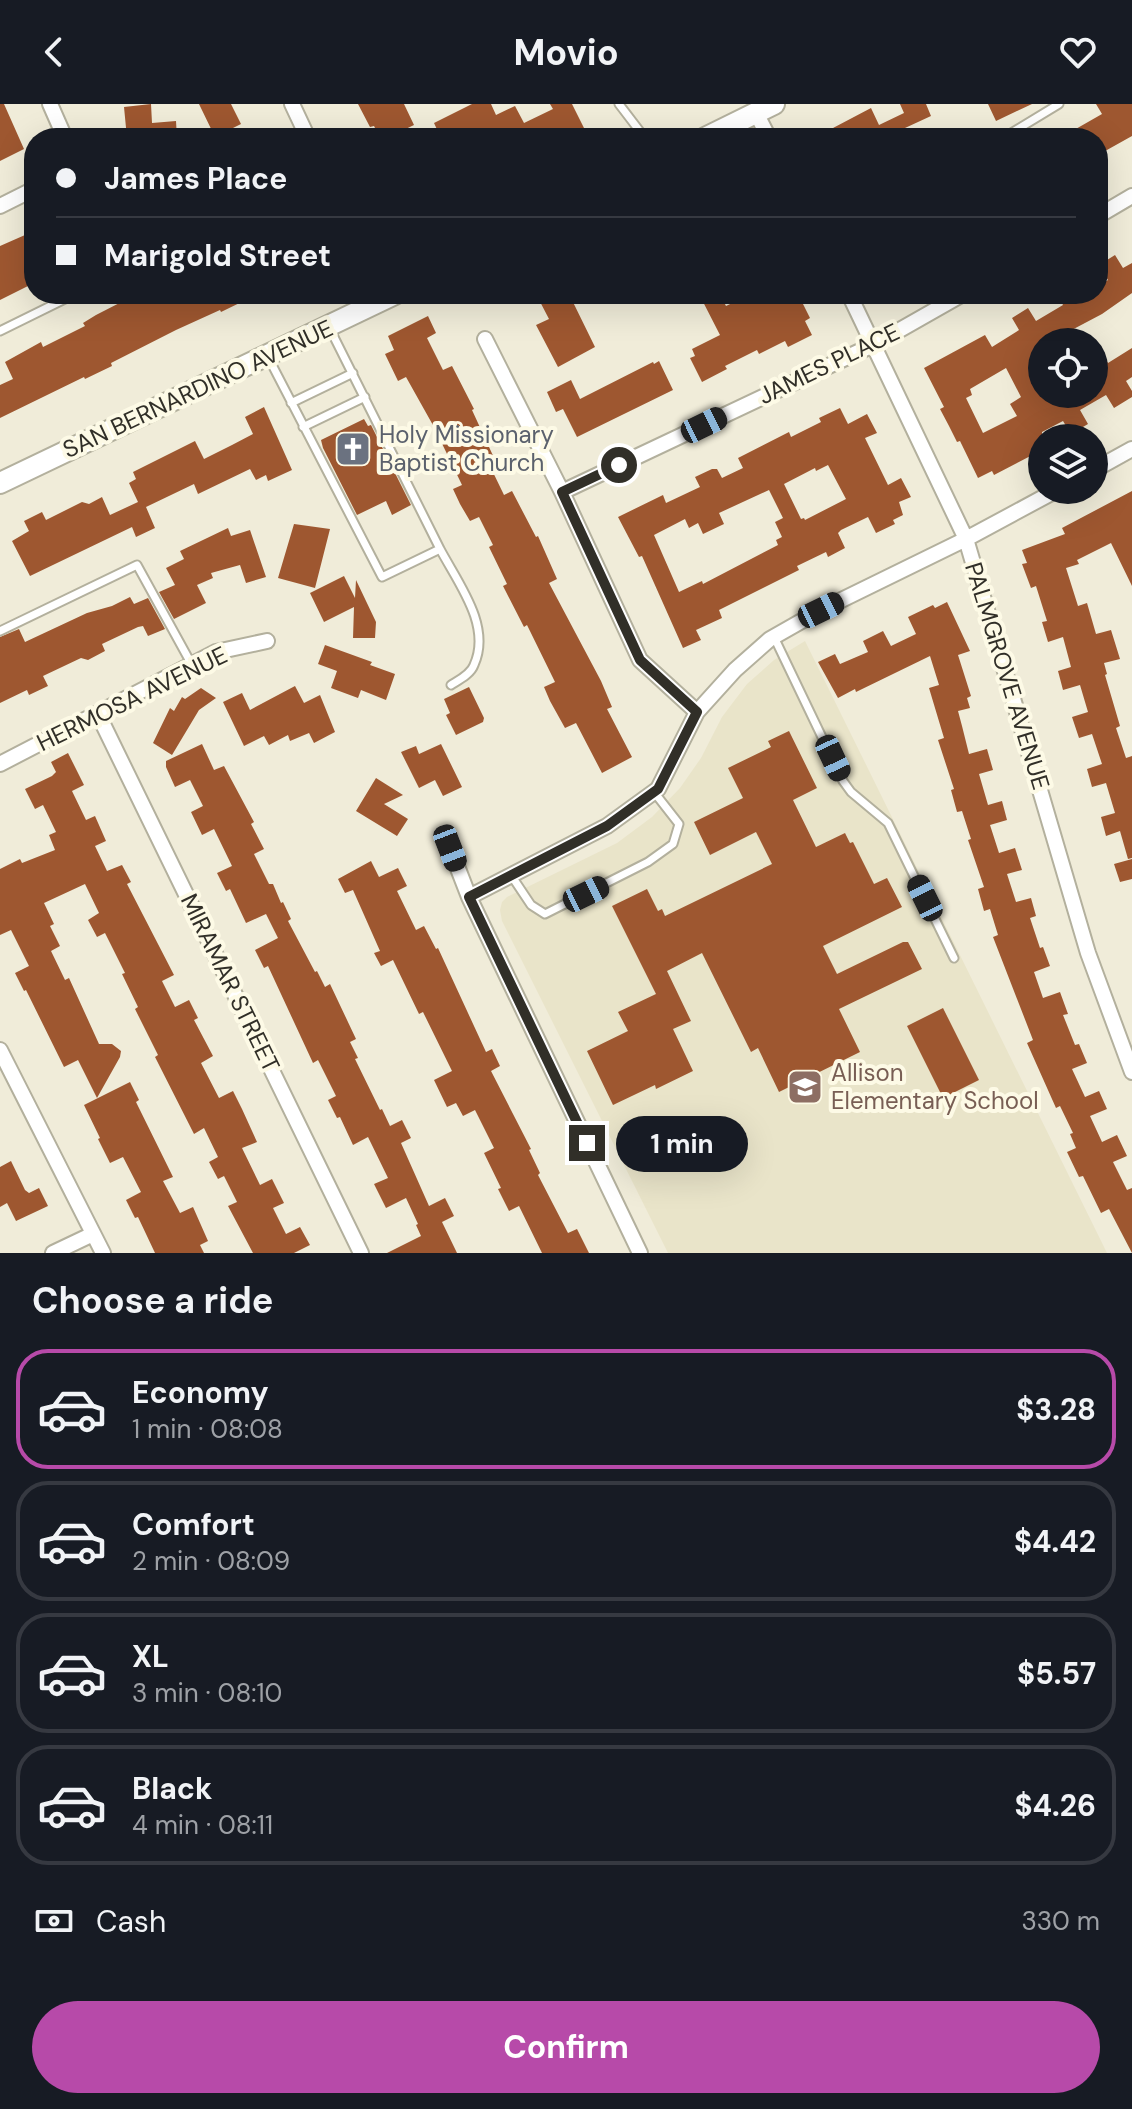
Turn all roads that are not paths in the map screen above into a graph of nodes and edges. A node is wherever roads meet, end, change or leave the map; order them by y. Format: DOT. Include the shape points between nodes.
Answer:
graph roads {
  1 [pos="50,104"];
  2 [pos="292,104"];
  3 [pos="619,104"];
  4 [pos="1059,104"];
  5 [pos="765,108"];
  6 [pos="61,128"];
  7 [pos="303,128"];
  8 [pos="637,128"];
  9 [pos="725,128"];
  10 [pos="768,128"];
  11 [pos="1019,128"];
  12 [pos="24,194"];
  13 [pos="1132,196"];
  14 [pos="0,206"];
  15 [pos="1108,210"];
  16 [pos="55,304"];
  17 [pos="373,304"];
  18 [pos="854,304"];
  19 [pos="945,304"];
  20 [pos="329,327"];
  21 [pos="0,331"];
  22 [pos="485,339"];
  23 [pos="875,344"];
  24 [pos="268,356"];
  25 [pos="353,373"];
  26 [pos="365,397"];
  27 [pos="291,403"];
  28 [pos="303,427"];
  29 [pos="1132,449"];
  30 [pos="1108,462"];
  31 [pos="0,483"];
  32 [pos="562,492"];
  33 [pos="1031,504"];
  34 [pos="966,539"];
  35 [pos="440,549"];
  36 [pos="0,631"];
  37 [pos="774,637"];
  38 [pos="267,641"];
  39 [pos="192,665"];
  40 [pos="451,685"];
  41 [pos="697,712"];
  42 [pos="98,714"];
  43 [pos="0,764"];
  44 [pos="654,792"];
  45 [pos="450,848"];
  46 [pos="511,875"];
  47 [pos="469,897"];
  48 [pos="954,958"];
  49 [pos="0,1050"];
  50 [pos="1132,1072"];
  51 [pos="93,1234"];
  52 [pos="53,1253"];
  53 [pos="103,1253"];
  54 [pos="361,1253"];
  55 [pos="640,1253"];
  1 -- 6 [label="street"];
  2 -- 7 [label="street"];
  3 -- 8 [label="lane"];
  4 -- 11 [label="lane"];
  5 -- 9 [label="main road"];
  5 -- 10 [label="street"];
  12 -- 14 [label="street"];
  13 -- 15 [label="street"];
  16 -- 21 [label="lane"];
  17 -- 20 [label="main road, SAN BERNARDINO AVENUE"];
  18 -- 23 [label="street, PALMGROVE AVENUE"];
  19 -- 23 [label="street, JAMES PLACE"];
  20 -- 24 [label="main road, SAN BERNARDINO AVENUE"];
  20 -- 25 [label="lane"];
  22 -- 32 [label="street"];
  23 -- 32 [label="street, JAMES PLACE"];
  23 -- 34 [label="street, PALMGROVE AVENUE"];
  24 -- 27 [label="lane"];
  24 -- 31 [label="main road, SAN BERNARDINO AVENUE"];
  25 -- 26 [label="lane"];
  25 -- 27 [label="lane"];
  26 -- 28 [label="lane"];
  26 -- 35 [label="lane"];
  27 -- 28 [label="lane"];
  28 -- 35 [label="lane" via="382,577"];
  29 -- 30 [label="street"];
  32 -- 41 [label="street" via="640,660"];
  33 -- 34 [label="street"];
  34 -- 37 [label="street"];
  34 -- 50 [label="street, PALMGROVE AVENUE" via="1088,953"];
  35 -- 40 [label="lane" via="481,639 474,667"];
  36 -- 39 [label="lane" via="137,565"];
  37 -- 41 [label="street"];
  37 -- 48 [label="lane" via="843,781 888,823"];
  38 -- 39 [label="street, HERMOSA AVENUE" via="216,652"];
  39 -- 42 [label="street, HERMOSA AVENUE"];
  41 -- 44 [label="street"];
  42 -- 43 [label="street, HERMOSA AVENUE"];
  42 -- 54 [label="street, MIRAMAR STREET"];
  44 -- 46 [label="street" via="607,826"];
  44 -- 46 [label="lane" via="679,824 673,844 648,862 545,914 531,905"];
  45 -- 47 [label="street"];
  46 -- 47 [label="street"];
  47 -- 55 [label="street"];
  49 -- 51 [label="street"];
  51 -- 52 [label="street"];
  51 -- 53 [label="street"];
}
